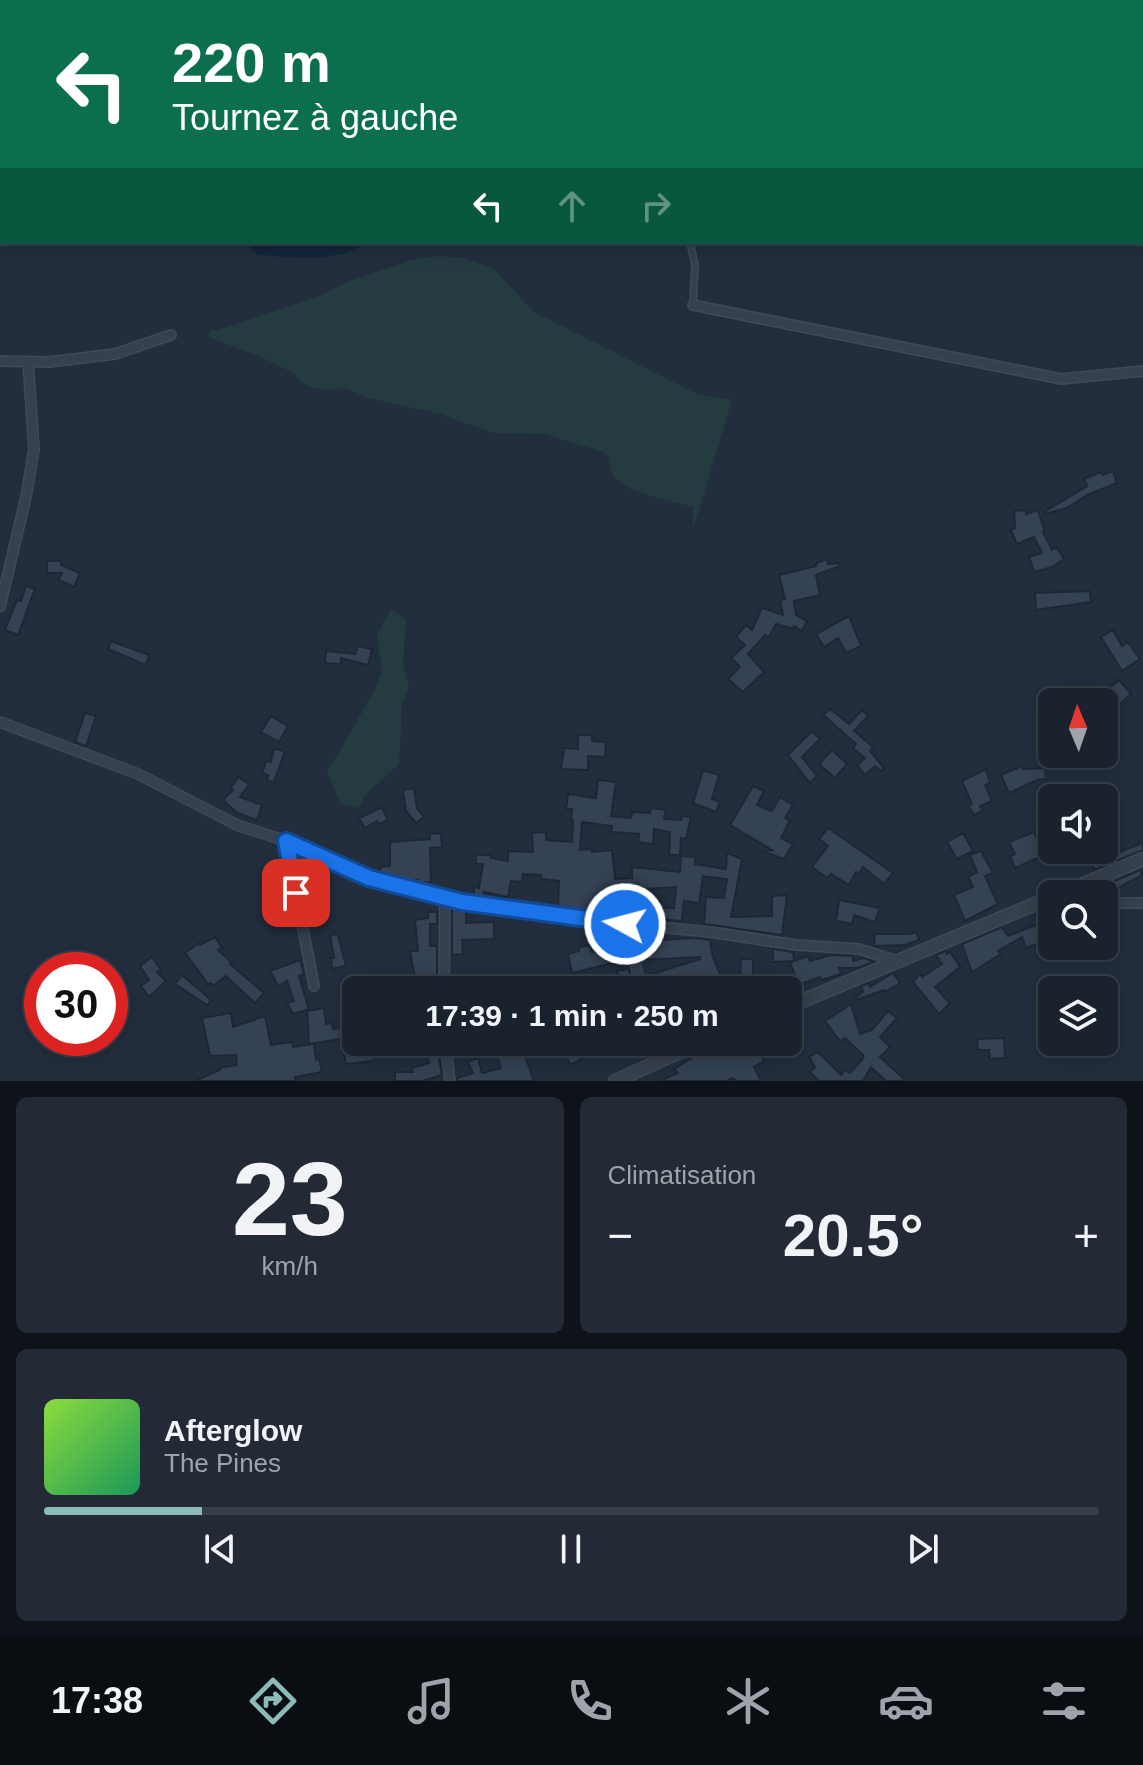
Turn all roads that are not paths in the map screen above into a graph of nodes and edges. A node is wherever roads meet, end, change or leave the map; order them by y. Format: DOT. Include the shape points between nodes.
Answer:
graph roads {
  1 [pos="690,244"];
  2 [pos="693,305"];
  3 [pos="171,335"];
  4 [pos="0,361"];
  5 [pos="28,362"];
  6 [pos="1143,371"];
  7 [pos="0,607"];
  8 [pos="0,722"];
  9 [pos="286,841"];
  10 [pos="1143,859"];
  11 [pos="1093,880"];
  12 [pos="445,896"];
  13 [pos="1118,903"];
  14 [pos="1143,903"];
  15 [pos="1038,904"];
  16 [pos="625,924"];
  17 [pos="897,961"];
  18 [pos="444,976"];
  19 [pos="638,976"];
  20 [pos="314,986"];
  21 [pos="802,1001"];
  22 [pos="447,1056"];
  23 [pos="659,1056"];
  24 [pos="667,1056"];
  25 [pos="660,1059"];
  26 [pos="621,1080"];
  27 [pos="450,1081"];
  1 -- 2 [label="lane"];
  2 -- 6 [label="street" via="1061,379"];
  3 -- 5 [label="street" via="115,354"];
  4 -- 5 [label="street"];
  5 -- 7 [label="street" via="34,449"];
  8 -- 9 [label="street" via="138,774 237,825"];
  9 -- 12 [label="street" via="369,878"];
  9 -- 20 [label="street"];
  10 -- 11 [label="street"];
  12 -- 16 [label="street"];
  12 -- 18 [label="street"];
  13 -- 14 [label="street"];
  15 -- 17 [label="street"];
  16 -- 17 [label="street" via="859,949"];
  16 -- 19 [label="street"];
  17 -- 21 [label="street"];
  22 -- 27 [label="street"];
  23 -- 25 [label="street"];
  24 -- 25 [label="street"];
  25 -- 26 [label="street"];
}
